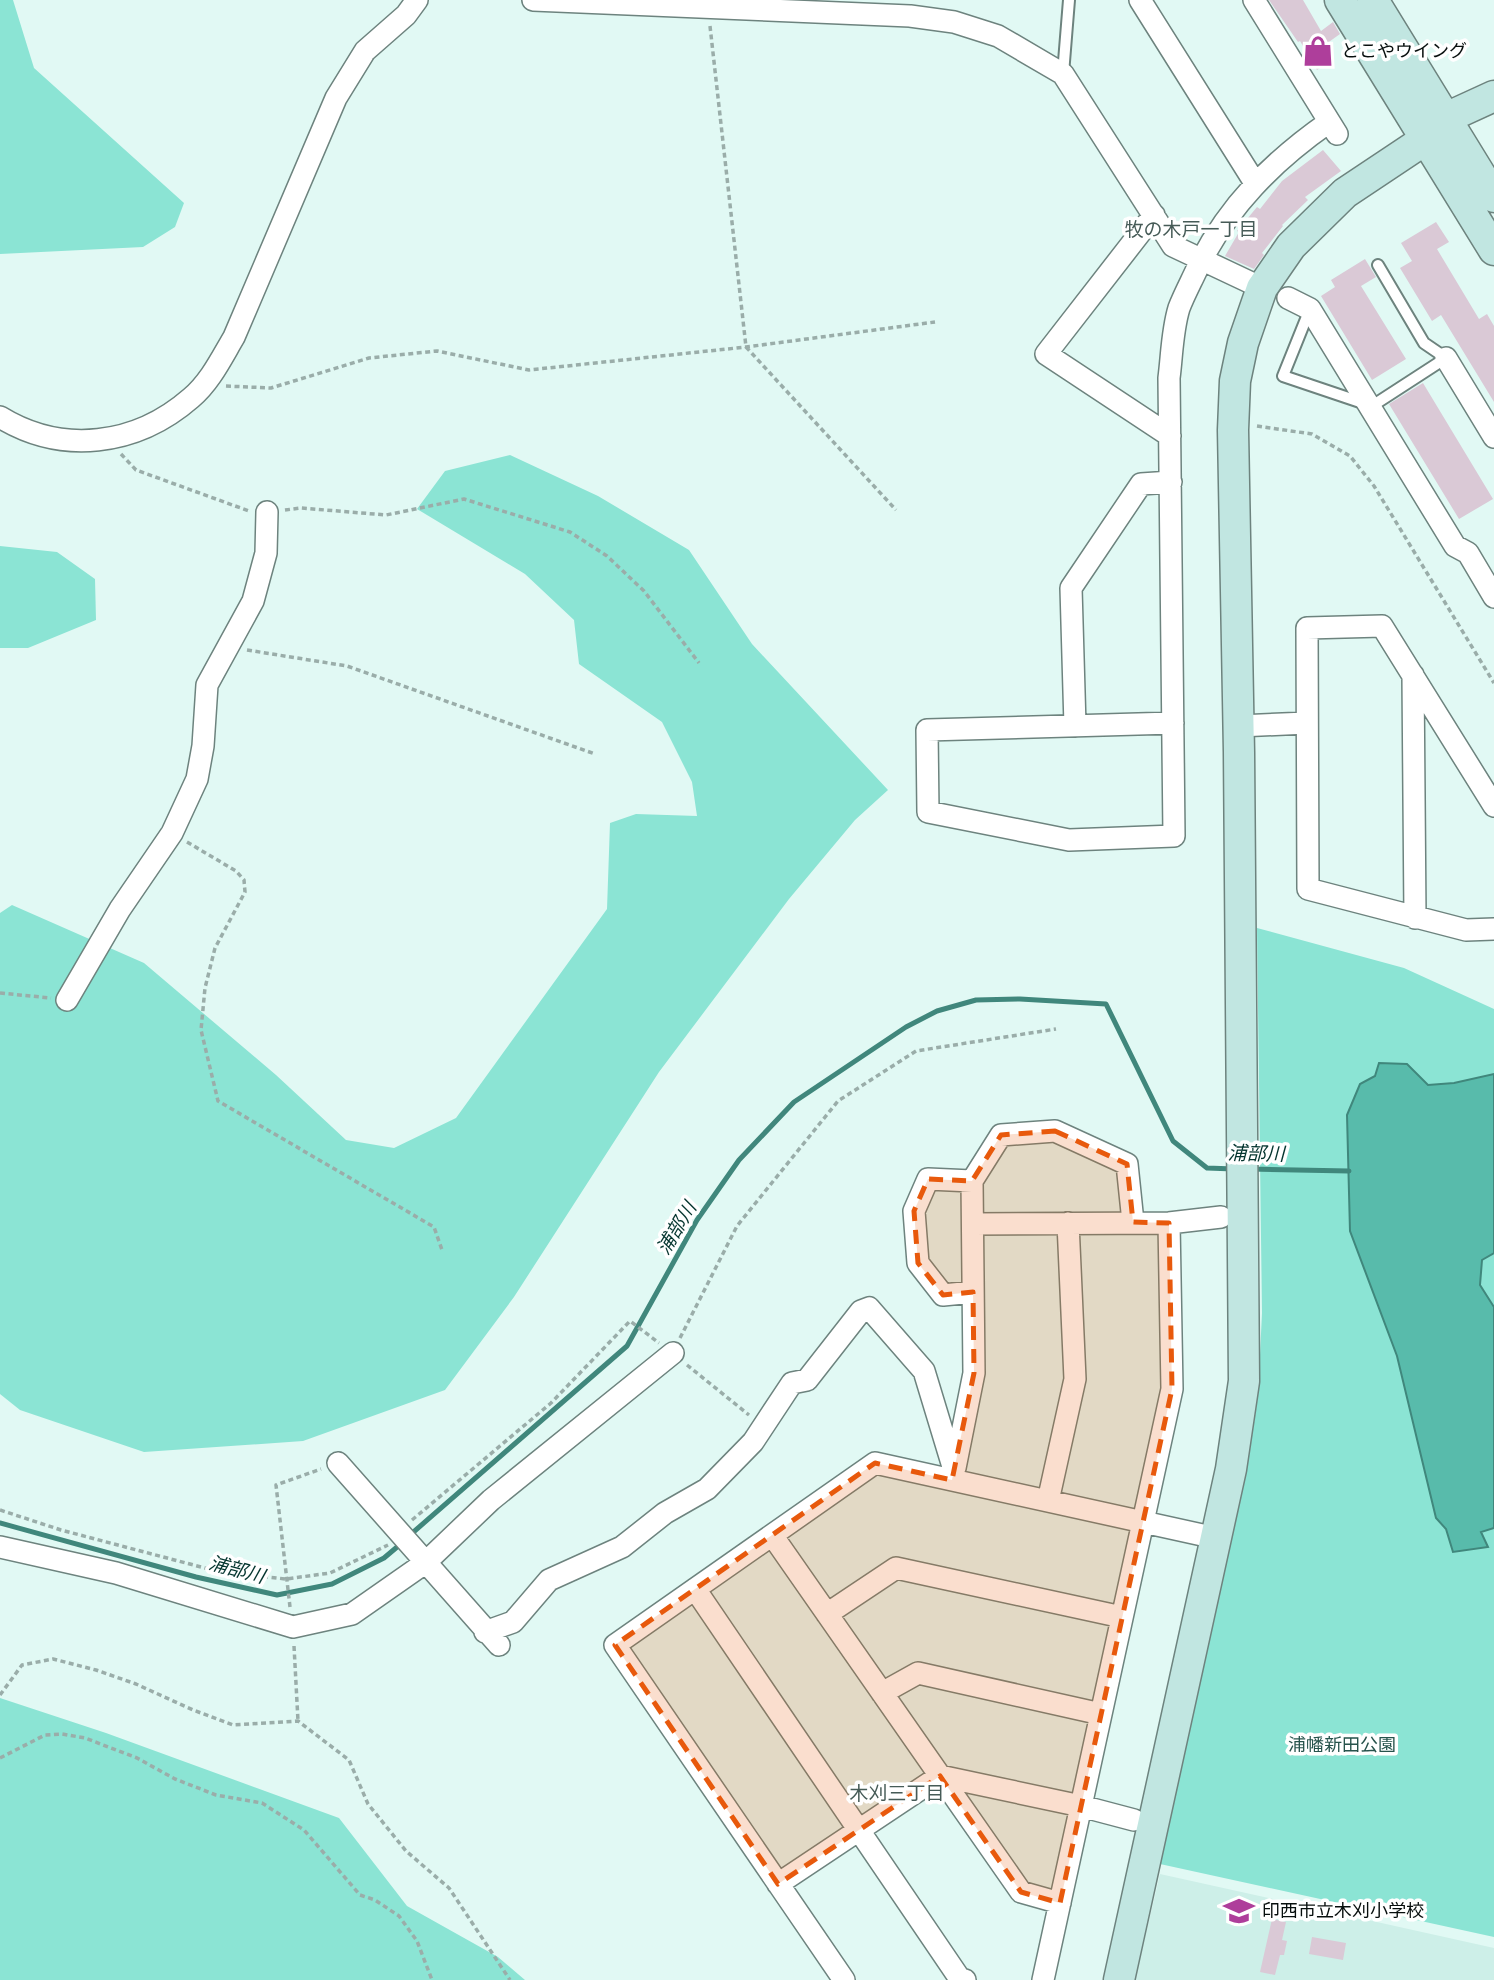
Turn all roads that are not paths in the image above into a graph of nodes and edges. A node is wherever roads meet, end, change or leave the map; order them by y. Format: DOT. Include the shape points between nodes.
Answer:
graph roads {
  1 [pos="417,0"];
  2 [pos="533,0"];
  3 [pos="1069,0"];
  4 [pos="1140,0"];
  5 [pos="1254,0"];
  6 [pos="1340,0"];
  7 [pos="1373,0"];
  8 [pos="1063,74"];
  9 [pos="1494,96"];
  10 [pos="1494,118"];
  11 [pos="1443,131"];
  12 [pos="1255,183"];
  13 [pos="1494,197"];
  14 [pos="1154,215"];
  15 [pos="1494,250"];
  16 [pos="1202,258"];
  17 [pos="1378,265"];
  18 [pos="1275,293"];
  19 [pos="1310,309"];
  20 [pos="1446,358"];
  21 [pos="1372,406"];
  22 [pos="0,417"];
  23 [pos="1170,436"];
  24 [pos="1494,437"];
  25 [pos="1171,482"];
  26 [pos="267,512"];
  27 [pos="1494,597"];
  28 [pos="1413,675"];
  29 [pos="1173,723"];
  30 [pos="1307,723"];
  31 [pos="1075,726"];
  32 [pos="1239,726"];
  33 [pos="1494,806"];
  34 [pos="1415,918"];
  35 [pos="1494,929"];
  36 [pos="67,1000"];
  37 [pos="972,1181"];
  38 [pos="1221,1217"];
  39 [pos="1133,1222"];
  40 [pos="1068,1223"];
  41 [pos="1169,1223"];
  42 [pos="973,1224"];
  43 [pos="973,1292"];
  44 [pos="673,1353"];
  45 [pos="338,1463"];
  46 [pos="953,1475"];
  47 [pos="1048,1501"];
  48 [pos="1143,1522"];
  49 [pos="772,1535"];
  50 [pos="1216,1538"];
  51 [pos="0,1547"];
  52 [pos="425,1563"];
  53 [pos="695,1589"];
  54 [pos="827,1614"];
  55 [pos="1122,1617"];
  56 [pos="882,1693"];
  57 [pos="1101,1714"];
  58 [pos="940,1776"];
  59 [pos="1081,1806"];
  60 [pos="1134,1820"];
  61 [pos="859,1830"];
  62 [pos="778,1884"];
  63 [pos="1060,1903"];
  64 [pos="844,1980"];
  65 [pos="965,1980"];
  66 [pos="1043,1980"];
  67 [pos="1119,1980"];
  1 -- 22 [label="street" via="365,51 336,98 234,337 213,374 191,398 159,422 125,435 66,442 33,434"];
  2 -- 8 [label="street" via="910,16 954,22 998,36"];
  3 -- 8 [label="lane"];
  4 -- 12 [label="street"];
  5 -- 12 [label="street" via="1333,128 1299,142"];
  6 -- 11 [label="street"];
  7 -- 11 [label="street"];
  8 -- 14 [label="street"];
  9 -- 11 [label="street"];
  10 -- 11 [label="street"];
  11 -- 13 [label="street"];
  11 -- 15 [label="street"];
  11 -- 18 [label="street" via="1345,192 1324,211 1291,246"];
  12 -- 16 [label="street"];
  14 -- 16 [label="street" via="1173,246"];
  14 -- 23 [label="street" via="1046,354"];
  16 -- 18 [label="street"];
  16 -- 23 [label="street" via="1180,307 1174,334"];
  17 -- 20 [label="lane" via="1424,343"];
  18 -- 19 [label="street"];
  18 -- 32 [label="street" via="1243,343 1235,381"];
  19 -- 21 [label="street"];
  19 -- 21 [label="lane" via="1283,376"];
  20 -- 21 [label="lane"];
  20 -- 24 [label="street"];
  21 -- 27 [label="street" via="1455,546 1468,553"];
  23 -- 25 [label="street"];
  25 -- 29 [label="street"];
  25 -- 31 [label="street" via="1140,484 1071,587"];
  26 -- 36 [label="street" via="261,579 207,685 197,779 172,833 120,909"];
  28 -- 30 [label="street" via="1382,625 1307,628"];
  28 -- 33 [label="street"];
  28 -- 34 [label="street"];
  29 -- 31 [label="street"];
  29 -- 31 [label="street" via="1174,836 1069,840 928,812 927,730"];
  30 -- 32 [label="street"];
  30 -- 34 [label="street" via="1308,889"];
  32 -- 50 [label="street" via="1244,1381"];
  34 -- 35 [label="street" via="1466,930"];
  37 -- 39 [label="street" via="1001,1135 1055,1131 1127,1164"];
  37 -- 42 [label="street"];
  37 -- 43 [label="street" via="928,1179 914,1211 918,1263 943,1296"];
  38 -- 41 [label="street"];
  39 -- 40 [label="street"];
  39 -- 41 [label="street"];
  40 -- 42 [label="street"];
  40 -- 47 [label="street" via="1075,1379"];
  41 -- 48 [label="street" via="1172,1389"];
  42 -- 43 [label="street"];
  43 -- 46 [label="street" via="974,1373"];
  44 -- 52 [label="street" via="491,1500"];
  45 -- 52 [label="street"];
  46 -- 47 [label="street"];
  46 -- 49 [label="street" via="874,1463"];
  46 -- 52 [label="street" via="924,1371 869,1308 861,1311 807,1380 792,1383 753,1442 707,1489 665,1513 622,1547 549,1580 513,1622 492,1638"];
  47 -- 48 [label="street"];
  48 -- 50 [label="street"];
  48 -- 55 [label="street"];
  49 -- 53 [label="street"];
  49 -- 54 [label="street"];
  50 -- 67 [label="street"];
  51 -- 52 [label="street" via="116,1573 293,1627 352,1614"];
  53 -- 61 [label="street"];
  53 -- 62 [label="street" via="615,1645"];
  54 -- 55 [label="street" via="896,1568"];
  54 -- 56 [label="street"];
  55 -- 57 [label="street"];
  56 -- 57 [label="street" via="918,1673"];
  56 -- 58 [label="street"];
  57 -- 59 [label="street"];
  58 -- 59 [label="street"];
  58 -- 61 [label="street"];
  58 -- 63 [label="street" via="1021,1892"];
  59 -- 60 [label="street"];
  59 -- 63 [label="street"];
  61 -- 62 [label="street"];
  61 -- 65 [label="street" via="960,1979"];
  62 -- 64 [label="street"];
  63 -- 66 [label="street"];
}
